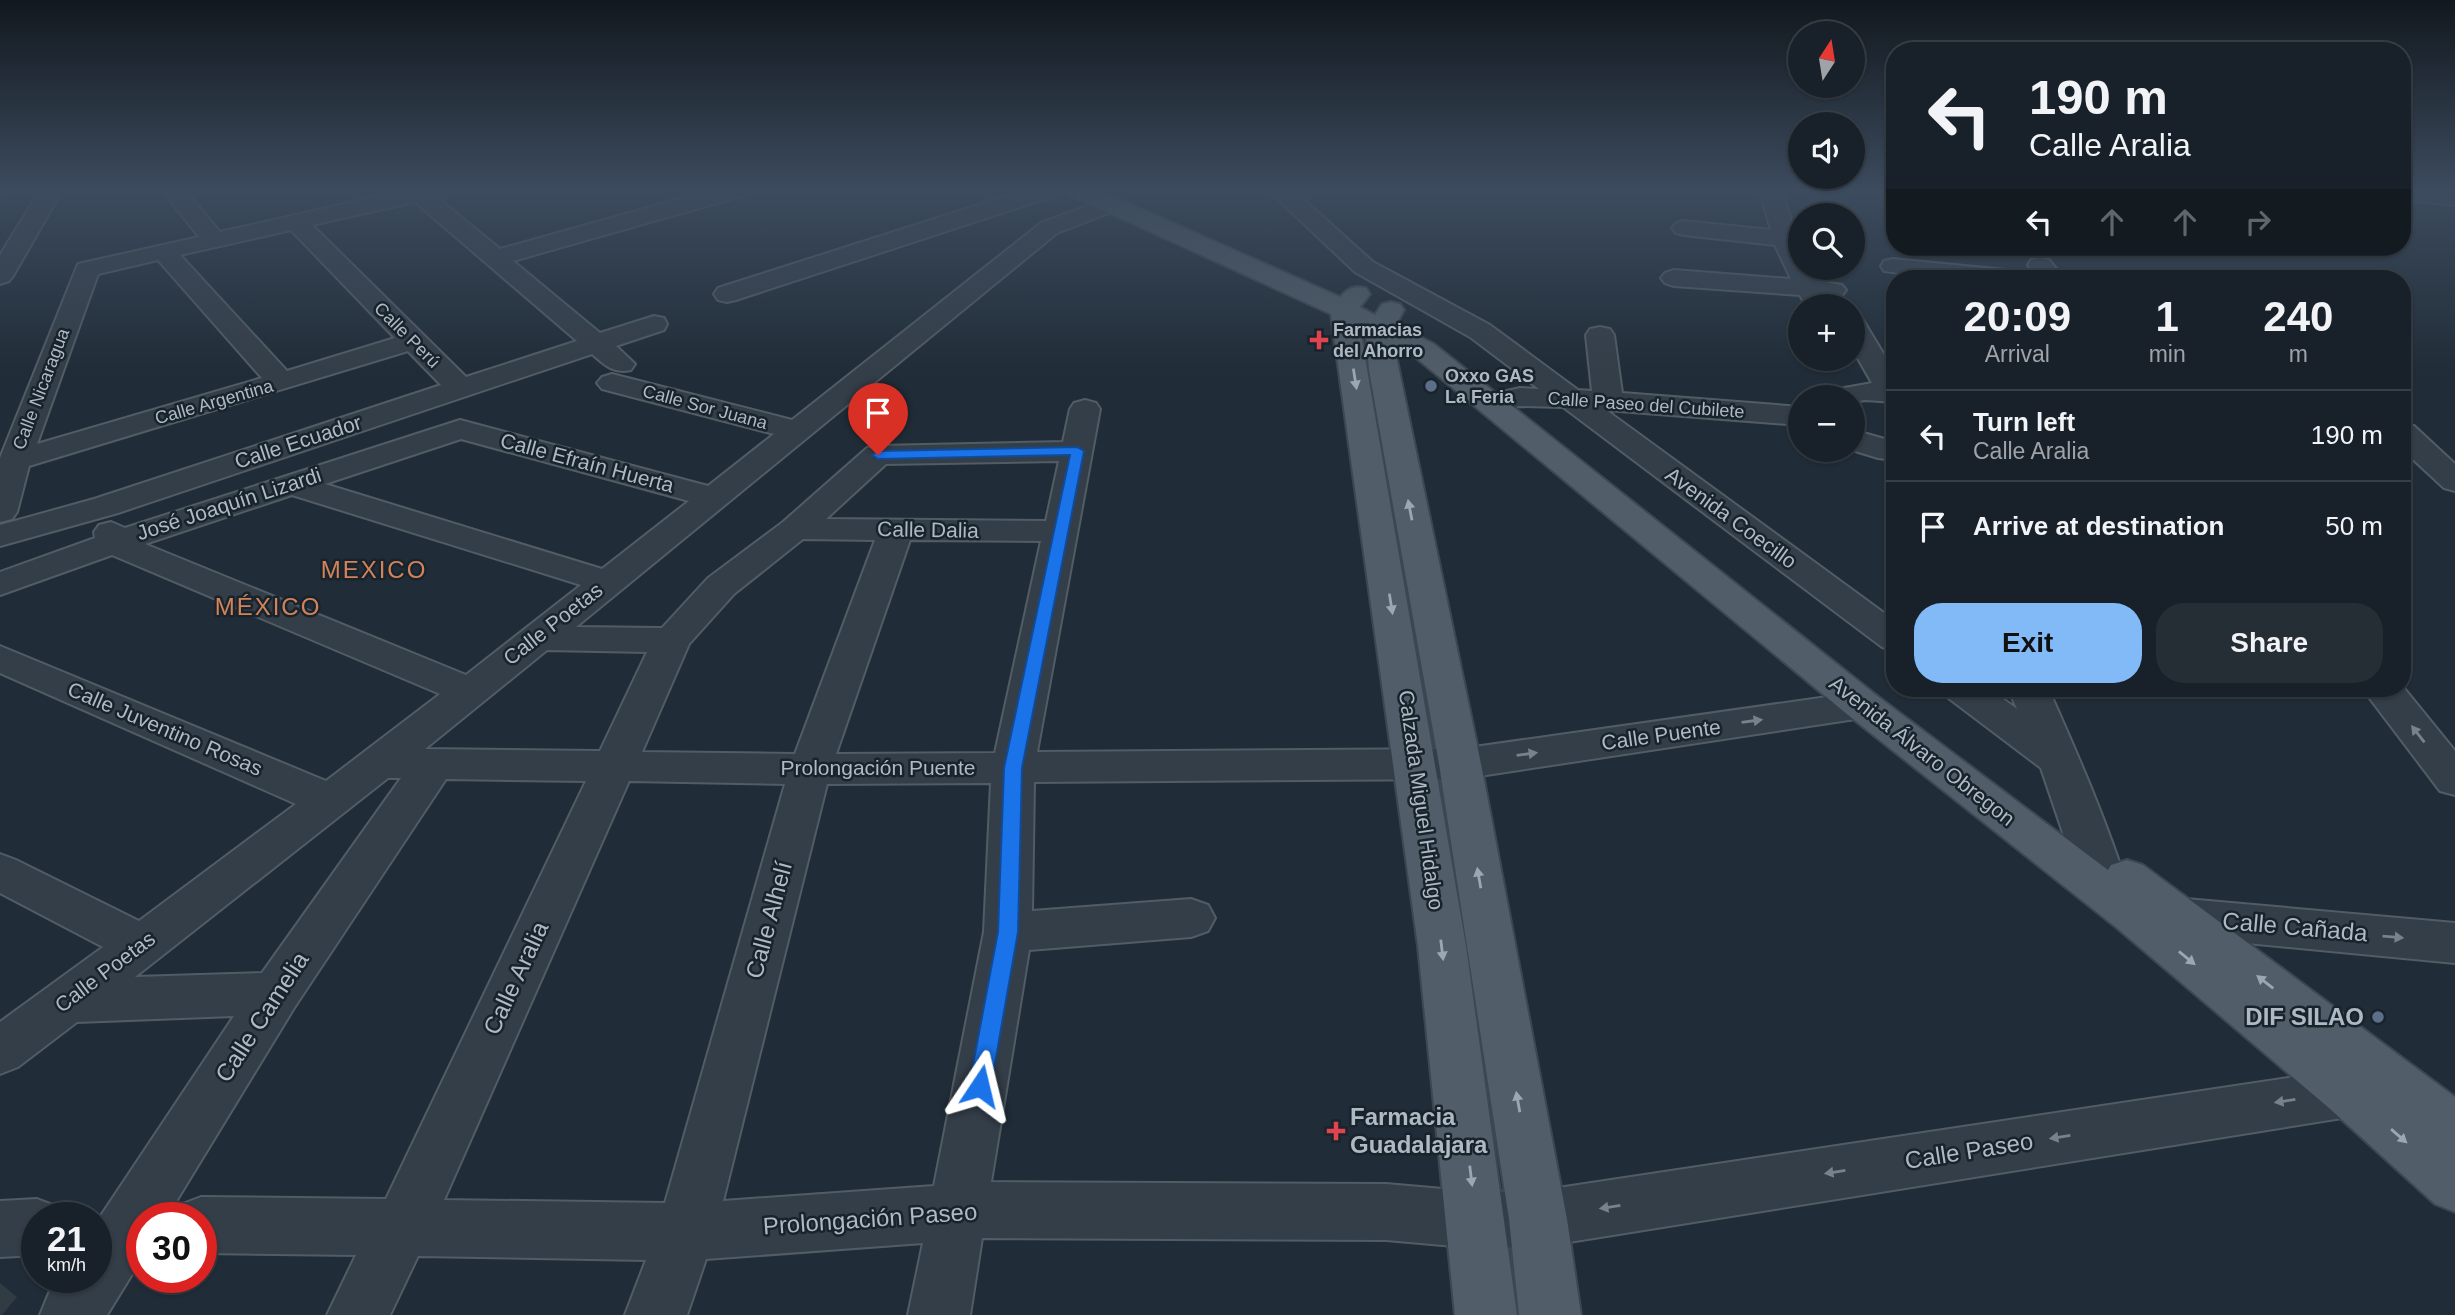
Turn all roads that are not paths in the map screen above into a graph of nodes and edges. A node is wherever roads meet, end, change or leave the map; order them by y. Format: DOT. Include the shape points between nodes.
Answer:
graph roads {
  1 [pos="15,250"];
  2 [pos="171,250"];
  3 [pos="324,250"];
  4 [pos="487,250"];
  5 [pos="523,250"];
  6 [pos="862,250"];
  7 [pos="1021,250"];
  8 [pos="1231,250"];
  9 [pos="1346,250"];
  10 [pos="164,252"];
  11 [pos="496,258"];
  12 [pos="1893,266"];
  13 [pos="1931,270"];
  14 [pos="0,276"];
  15 [pos="1674,278"];
  16 [pos="1825,292"];
  17 [pos="727,294"];
  18 [pos="1377,313"];
  19 [pos="654,324"];
  20 [pos="1600,335"];
  21 [pos="413,341"];
  22 [pos="595,342"];
  23 [pos="1865,368"];
  24 [pos="1857,371"];
  25 [pos="282,382"];
  26 [pos="460,388"];
  27 [pos="1872,393"];
  28 [pos="1567,398"];
  29 [pos="1506,400"];
  30 [pos="1608,401"];
  31 [pos="1788,415"];
  32 [pos="460,429"];
  33 [pos="797,431"];
  34 [pos="2411,440"];
  35 [pos="1865,444"];
  36 [pos="1886,450"];
  37 [pos="2428,456"];
  38 [pos="15,460"];
  39 [pos="2455,481"];
  40 [pos="291,484"];
  41 [pos="715,498"];
  42 [pos="106,506"];
  43 [pos="0,512"];
  44 [pos="796,529"];
  45 [pos="896,530"];
  46 [pos="1061,531"];
  47 [pos="0,537"];
  48 [pos="113,543"];
  49 [pos="607,582"];
  50 [pos="0,584"];
  51 [pos="1886,632"];
  52 [pos="535,638"];
  53 [pos="672,640"];
  54 [pos="0,658"];
  55 [pos="469,691"];
  56 [pos="1973,697"];
  57 [pos="2032,697"];
  58 [pos="2389,697"];
  59 [pos="1862,705"];
  60 [pos="2060,760"];
  61 [pos="435,762"];
  62 [pos="379,763"];
  63 [pos="1460,764"];
  64 [pos="614,765"];
  65 [pos="1418,766"];
  66 [pos="1013,768"];
  67 [pos="810,769"];
  68 [pos="2455,780"];
  69 [pos="331,801"];
  70 [pos="0,872"];
  71 [pos="2128,894"];
  72 [pos="1191,918"];
  73 [pos="1008,932"];
  74 [pos="2455,943"];
  75 [pos="141,944"];
  76 [pos="276,993"];
  77 [pos="67,1001"];
  78 [pos="0,1051"];
  79 [pos="2401,1087"];
  80 [pos="2348,1091"];
  81 [pos="2455,1129"];
  82 [pos="2455,1185"];
  83 [pos="957,1214"];
  84 [pos="1538,1219"];
  85 [pos="1477,1220"];
  86 [pos="123,1224"];
  87 [pos="217,1225"];
  88 [pos="21,1228"];
  89 [pos="402,1228"];
  90 [pos="0,1229"];
  91 [pos="686,1232"];
  92 [pos="112,1246"];
  93 [pos="85,1293"];
  94 [pos="71,1315"];
  95 [pos="358,1315"];
  96 [pos="656,1315"];
  97 [pos="939,1315"];
  98 [pos="1486,1315"];
  99 [pos="1550,1315"];
  1 -- 14 [label="street"];
  2 -- 10 [label="street"];
  3 -- 21 [label="street, Calle Perú"];
  4 -- 11 [label="street"];
  5 -- 11 [label="street"];
  6 -- 17 [label="street"];
  7 -- 33 [label="street, Calle Poetas"];
  8 -- 18 [label="main road"];
  9 -- 18 [label="street, Avenida Coecillo" via="1364,267"];
  10 -- 25 [label="street"];
  10 -- 38 [label="street, Calle Nicaragua" via="87,268"];
  11 -- 22 [label="street"];
  12 -- 13 [label="street"];
  15 -- 16 [label="street"];
  18 -- 28 [label="street, Avenida Coecillo" via="1480,331"];
  18 -- 29 [label="main road, Avenida Álvaro Obregon" via="1437,360"];
  18 -- 29 [label="main road, Avenida Álvaro Obregon" via="1438,333"];
  63 -- 18 [label="main road, Calzada Miguel Hidalgo, one-way"];
  18 -- 65 [label="main road, Calzada Miguel Hidalgo, one-way"];
  19 -- 22 [label="street, Calle Ecuador"];
  20 -- 30 [label="street"];
  21 -- 25 [label="street, Calle Argentina"];
  21 -- 26 [label="street, Calle Perú"];
  22 -- 26 [label="street, Calle Ecuador"];
  22 -- 33 [label="street, Calle Sor Juana" via="616,373"];
  23 -- 27 [label="street"];
  24 -- 27 [label="street"];
  25 -- 38 [label="street, Calle Argentina"];
  26 -- 42 [label="street, Calle Ecuador"];
  28 -- 29 [label="street, Calle Paseo del Cubilete"];
  28 -- 30 [label="street, Calle Paseo del Cubilete"];
  28 -- 51 [label="street, Avenida Coecillo"];
  29 -- 59 [label="main road, Avenida Álvaro Obregon"];
  29 -- 71 [label="main road, Avenida Álvaro Obregon" via="1892,702"];
  30 -- 31 [label="street, Calle Paseo del Cubilete"];
  32 -- 40 [label="street, José Joaquín Lizardi"];
  32 -- 41 [label="street, Calle Efraín Huerta"];
  33 -- 41 [label="street, Calle Poetas"];
  34 -- 37 [label="street"];
  35 -- 36 [label="street"];
  37 -- 39 [label="street"];
  38 -- 43 [label="street, Calle Nicaragua"];
  40 -- 48 [label="street, José Joaquín Lizardi"];
  40 -- 49 [label="street"];
  41 -- 49 [label="street, Calle Poetas"];
  42 -- 47 [label="street, Calle Ecuador"];
  42 -- 48 [label="street"];
  44 -- 45 [label="street, Calle Dalia"];
  44 -- 46 [label="street, Calle Aralia" via="878,455 1081,430"];
  44 -- 53 [label="street, Calle Aralia" via="722,586"];
  45 -- 46 [label="street, Calle Dalia"];
  45 -- 67 [label="street, Calle Alhelí"];
  46 -- 66 [label="street"];
  48 -- 50 [label="street, José Joaquín Lizardi"];
  48 -- 55 [label="street"];
  49 -- 52 [label="street, Calle Poetas"];
  52 -- 53 [label="street"];
  52 -- 55 [label="street, Calle Poetas"];
  53 -- 64 [label="street, Calle Aralia"];
  54 -- 69 [label="street, Calle Juventino Rosas"];
  55 -- 62 [label="street, Calle Poetas"];
  56 -- 60 [label="street"];
  57 -- 60 [label="street"];
  68 -- 58 [label="street, one-way"];
  63 -- 59 [label="street, Calle Puente, one-way"];
  59 -- 71 [label="main road, Avenida Álvaro Obregon"];
  60 -- 71 [label="street"];
  61 -- 62 [label="street, Prolongación Puente"];
  61 -- 64 [label="street, Prolongación Puente"];
  61 -- 76 [label="street, Calle Camelia"];
  62 -- 69 [label="street, Calle Poetas"];
  63 -- 65 [label="street, Prolongación Puente"];
  84 -- 63 [label="main road, Calzada Miguel Hidalgo, one-way"];
  64 -- 67 [label="street, Prolongación Puente"];
  64 -- 89 [label="street, Calle Aralia"];
  65 -- 66 [label="street, Prolongación Puente"];
  65 -- 85 [label="main road, Calzada Miguel Hidalgo, one-way"];
  66 -- 67 [label="street, Prolongación Puente"];
  66 -- 73 [label="street"];
  67 -- 91 [label="street, Calle Alhelí"];
  69 -- 75 [label="street, Calle Poetas"];
  70 -- 75 [label="street"];
  71 -- 74 [label="street, Calle Cañada, one-way"];
  79 -- 71 [label="main road, Avenida Álvaro Obregon, one-way"];
  71 -- 80 [label="main road, Avenida Álvaro Obregon, one-way"];
  72 -- 73 [label="street"];
  73 -- 83 [label="street"];
  75 -- 77 [label="street, Calle Poetas"];
  76 -- 77 [label="street"];
  76 -- 86 [label="street, Calle Camelia"];
  77 -- 78 [label="street, Calle Poetas"];
  79 -- 80 [label="street, Calle Paseo"];
  79 -- 81 [label="main road, Avenida Álvaro Obregon"];
  80 -- 82 [label="main road, Avenida Álvaro Obregon, one-way"];
  80 -- 84 [label="street, Calle Paseo, one-way"];
  83 -- 85 [label="street, Prolongación Paseo" via="989,1210 1387,1212"];
  83 -- 91 [label="street, Prolongación Paseo"];
  83 -- 97 [label="street"];
  84 -- 85 [label="street, Prolongación Paseo"];
  84 -- 99 [label="main road, Calzada Miguel Hidalgo"];
  85 -- 98 [label="main road, Calzada Miguel Hidalgo"];
  86 -- 92 [label="street, Calle Camelia"];
  87 -- 89 [label="street, Prolongación Paseo"];
  88 -- 90 [label="street"];
  89 -- 91 [label="street, Prolongación Paseo"];
  89 -- 95 [label="street, Calle Aralia"];
  91 -- 96 [label="street, Calle Alhelí"];
  93 -- 94 [label="street, Calle Camelia"];
}
